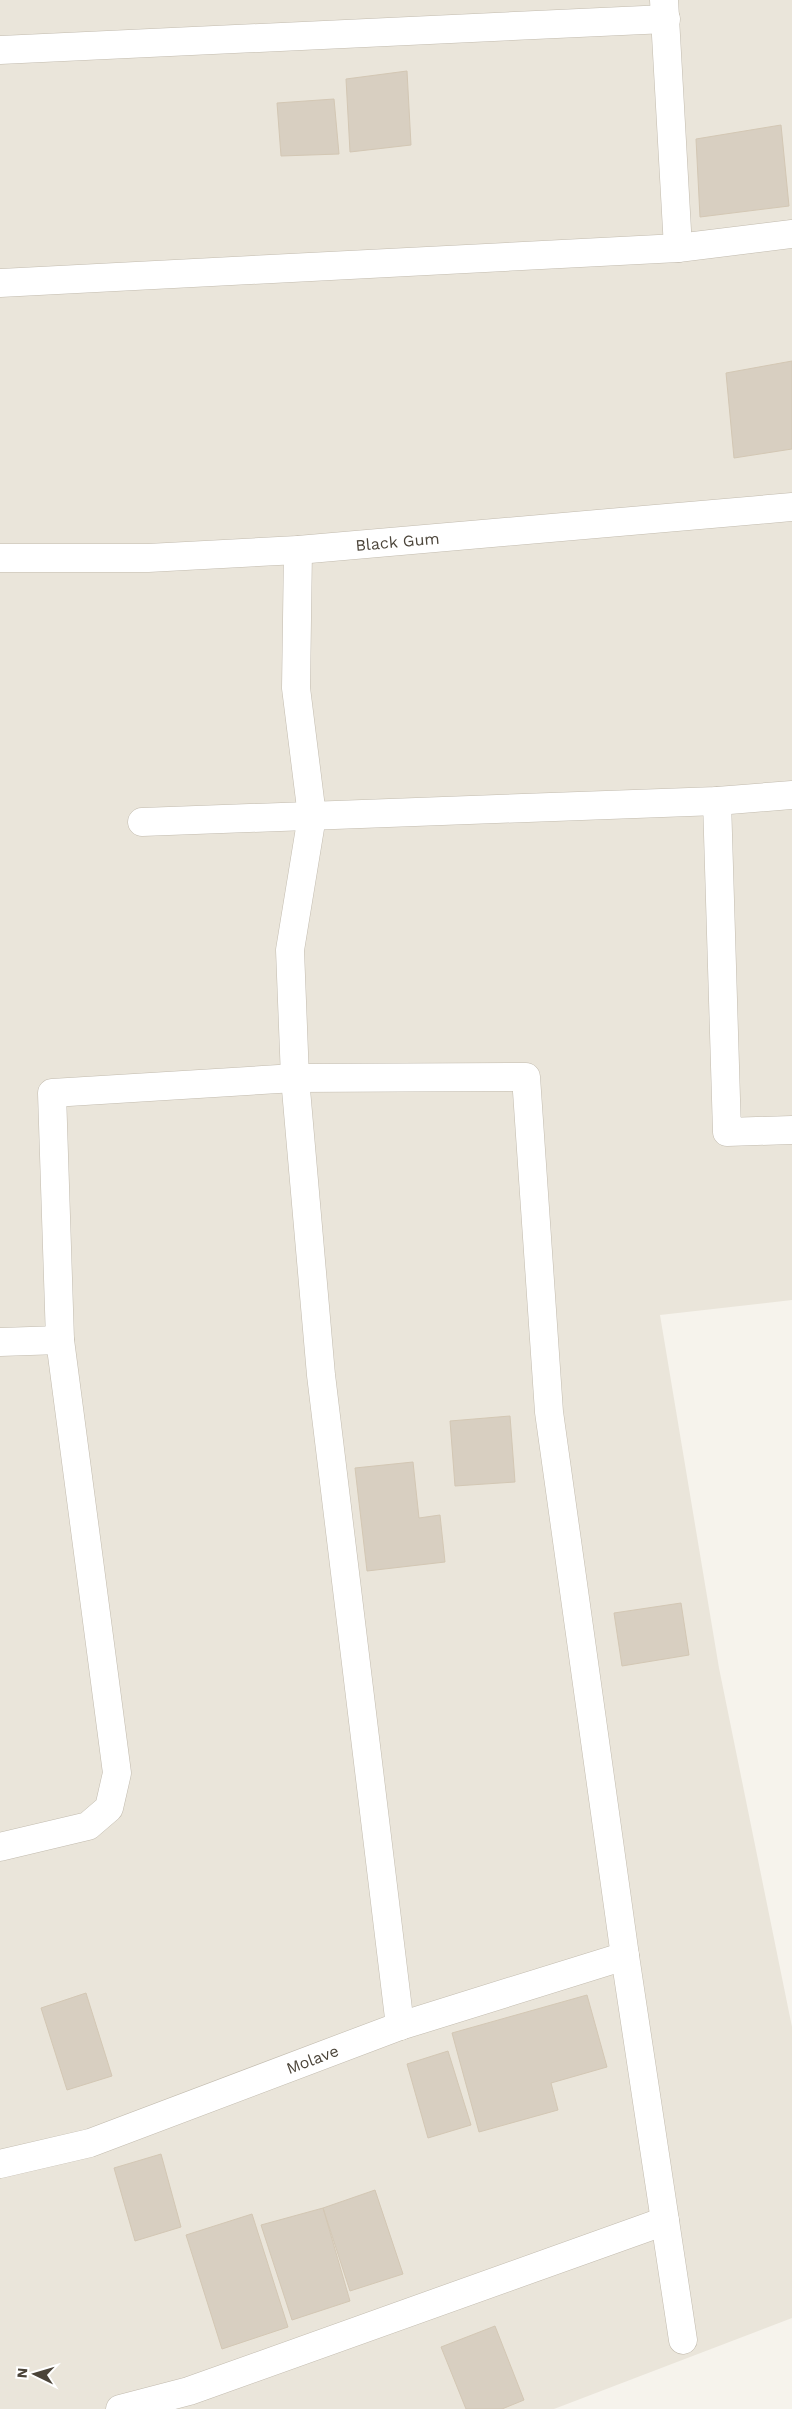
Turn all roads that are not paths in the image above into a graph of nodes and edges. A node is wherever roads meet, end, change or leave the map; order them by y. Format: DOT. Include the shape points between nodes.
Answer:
graph roads {
  1 [pos="665,10"];
  2 [pos="0,50"];
  3 [pos="792,234"];
  4 [pos="678,248"];
  5 [pos="0,283"];
  6 [pos="792,507"];
  7 [pos="298,550"];
  8 [pos="0,558"];
  9 [pos="792,795"];
  10 [pos="717,801"];
  11 [pos="312,816"];
  12 [pos="142,822"];
  13 [pos="295,1078"];
  14 [pos="792,1130"];
  15 [pos="60,1340"];
  16 [pos="0,1342"];
  17 [pos="0,1847"];
  18 [pos="625,1956"];
  19 [pos="400,2026"];
  20 [pos="0,2164"];
  21 [pos="665,2221"];
  22 [pos="683,2340"];
  23 [pos="120,2409"];
  1 -- 2 [label="street"];
  1 -- 4 [label="street"];
  3 -- 4 [label="street"];
  4 -- 5 [label="street"];
  6 -- 7 [label="street, Black Gum"];
  7 -- 8 [label="street, Black Gum" via="148,558"];
  7 -- 11 [label="street" via="296,688"];
  9 -- 10 [label="street"];
  10 -- 11 [label="street"];
  10 -- 14 [label="street" via="727,1132"];
  11 -- 12 [label="street"];
  11 -- 13 [label="street" via="290,950"];
  13 -- 15 [label="street" via="52,1093"];
  13 -- 18 [label="street" via="526,1077 549,1412"];
  13 -- 19 [label="street" via="322,1375"];
  15 -- 16 [label="street"];
  15 -- 17 [label="street" via="116,1773 109,1808 88,1826"];
  18 -- 19 [label="street, Molave"];
  18 -- 21 [label="street"];
  19 -- 20 [label="street, Molave" via="90,2143"];
  21 -- 22 [label="street"];
  21 -- 23 [label="street" via="189,2391"];
}
